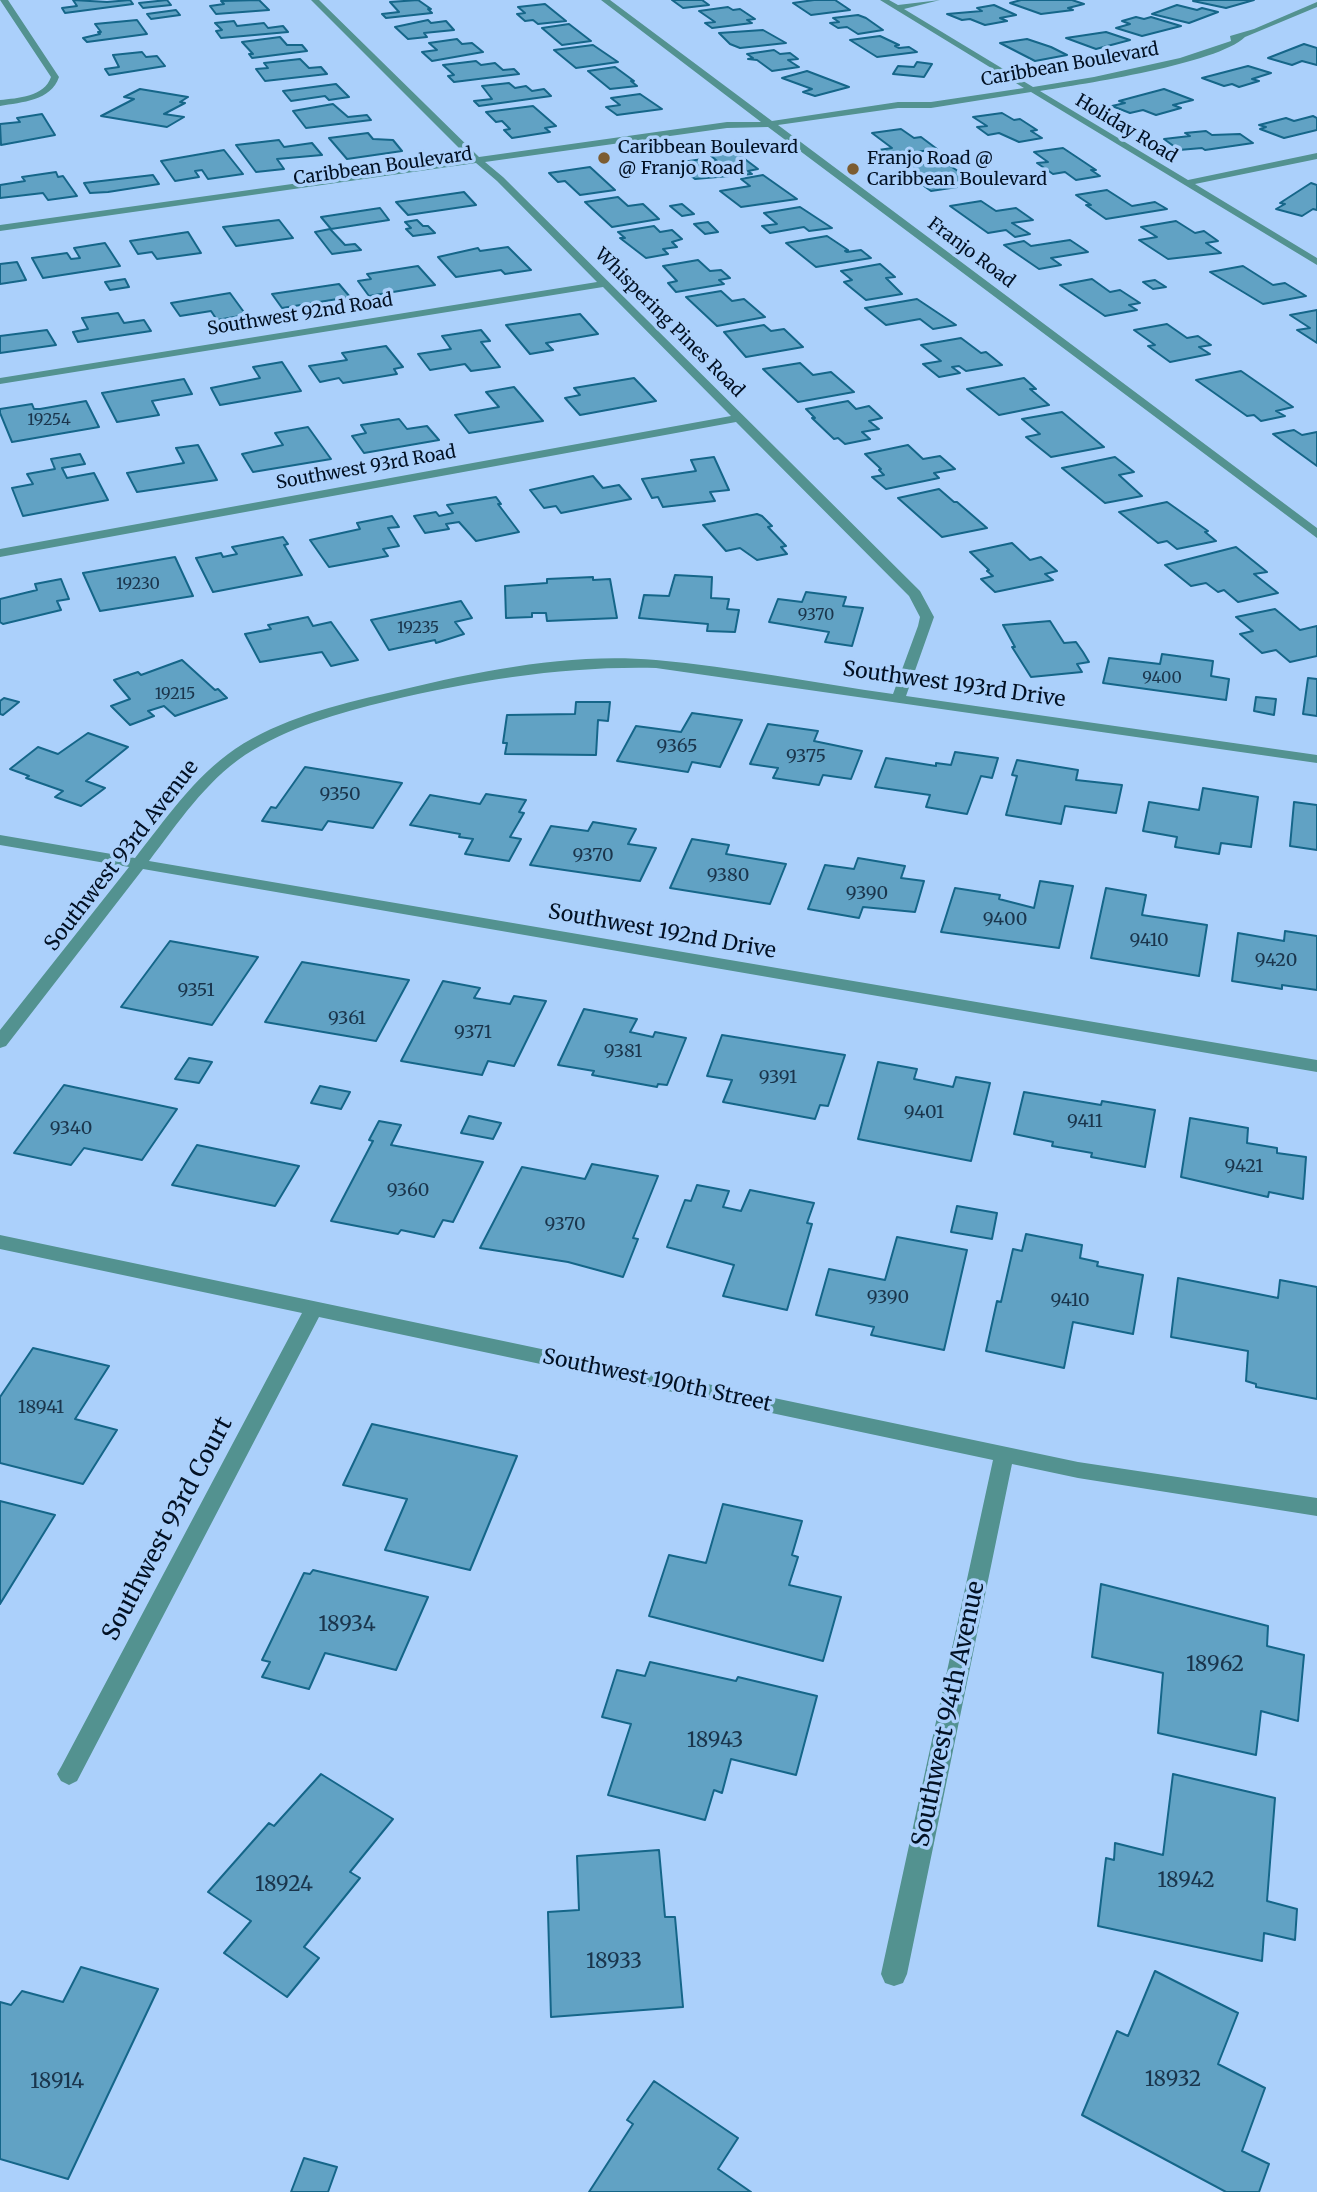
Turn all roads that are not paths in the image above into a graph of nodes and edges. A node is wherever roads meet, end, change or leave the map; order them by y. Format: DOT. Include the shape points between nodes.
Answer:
graph roads {
  1 [pos="4,0"];
  2 [pos="315,0"];
  3 [pos="605,0"];
  4 [pos="884,0"];
  5 [pos="936,0"];
  6 [pos="1317,4"];
  7 [pos="896,8"];
  8 [pos="1242,36"];
  9 [pos="1021,83"];
  10 [pos="1032,89"];
  11 [pos="0,103"];
  12 [pos="898,105"];
  13 [pos="769,124"];
  14 [pos="1317,156"];
  15 [pos="478,160"];
  16 [pos="488,168"];
  17 [pos="1185,183"];
  18 [pos="0,228"];
  19 [pos="0,238"];
  20 [pos="1317,262"];
  21 [pos="605,284"];
  22 [pos="0,381"];
  23 [pos="739,418"];
  24 [pos="1317,534"];
  25 [pos="0,553"];
  26 [pos="585,663"];
  27 [pos="898,699"];
  28 [pos="1317,759"];
  29 [pos="0,840"];
  30 [pos="140,864"];
  31 [pos="0,1042"];
  32 [pos="1317,1066"];
  33 [pos="0,1242"];
  34 [pos="314,1308"];
  35 [pos="1004,1455"];
  36 [pos="1317,1507"];
  37 [pos="69,1774"];
  38 [pos="894,1974"];
  1 -- 11 [label="street" via="55,81 39,94"];
  2 -- 15 [label="street, Whispering Pines Road"];
  3 -- 13 [label="street, Franjo Road"];
  4 -- 7 [label="street, Holiday Road"];
  5 -- 7 [label="street"];
  6 -- 8 [label="street, Caribbean Boulevard"];
  7 -- 9 [label="street, Holiday Road"];
  8 -- 9 [label="street, Caribbean Boulevard" via="1166,57"];
  8 -- 10 [label="street, Caribbean Boulevard" via="1234,43 1160,66"];
  9 -- 10 [label="street, Holiday Road"];
  9 -- 12 [label="street, Caribbean Boulevard" via="917,97"];
  10 -- 12 [label="street, Caribbean Boulevard" via="931,105"];
  10 -- 17 [label="street, Holiday Road"];
  12 -- 13 [label="street, Caribbean Boulevard"];
  13 -- 15 [label="street, Caribbean Boulevard" via="727,125"];
  13 -- 16 [label="street, Caribbean Boulevard" via="738,133"];
  13 -- 24 [label="street, Franjo Road"];
  14 -- 17 [label="street"];
  15 -- 16 [label="street, Whispering Pines Road"];
  15 -- 18 [label="street, Caribbean Boulevard"];
  16 -- 19 [label="street, Caribbean Boulevard"];
  16 -- 21 [label="street, Whispering Pines Road"];
  17 -- 20 [label="street, Holiday Road"];
  21 -- 22 [label="street, Southwest 92nd Road"];
  21 -- 23 [label="street, Whispering Pines Road"];
  23 -- 25 [label="street, Southwest 93rd Road"];
  23 -- 27 [label="street, Whispering Pines Road" via="899,576 922,605 925,626"];
  26 -- 27 [label="street, Southwest 193rd Drive" via="656,664"];
  26 -- 30 [label="street, Southwest 93rd Avenue" via="415,691 283,727 208,776"];
  27 -- 28 [label="street, Southwest 193rd Drive"];
  29 -- 30 [label="street, Southwest 192nd Drive"];
  30 -- 31 [label="street, Southwest 93rd Avenue"];
  30 -- 32 [label="street, Southwest 192nd Drive"];
  33 -- 34 [label="street, Southwest 190th Street"];
  34 -- 35 [label="street, Southwest 190th Street"];
  34 -- 37 [label="street, Southwest 93rd Court"];
  35 -- 36 [label="street, Southwest 190th Street" via="1160,1485"];
  35 -- 38 [label="street, Southwest 94th Avenue"];
}
